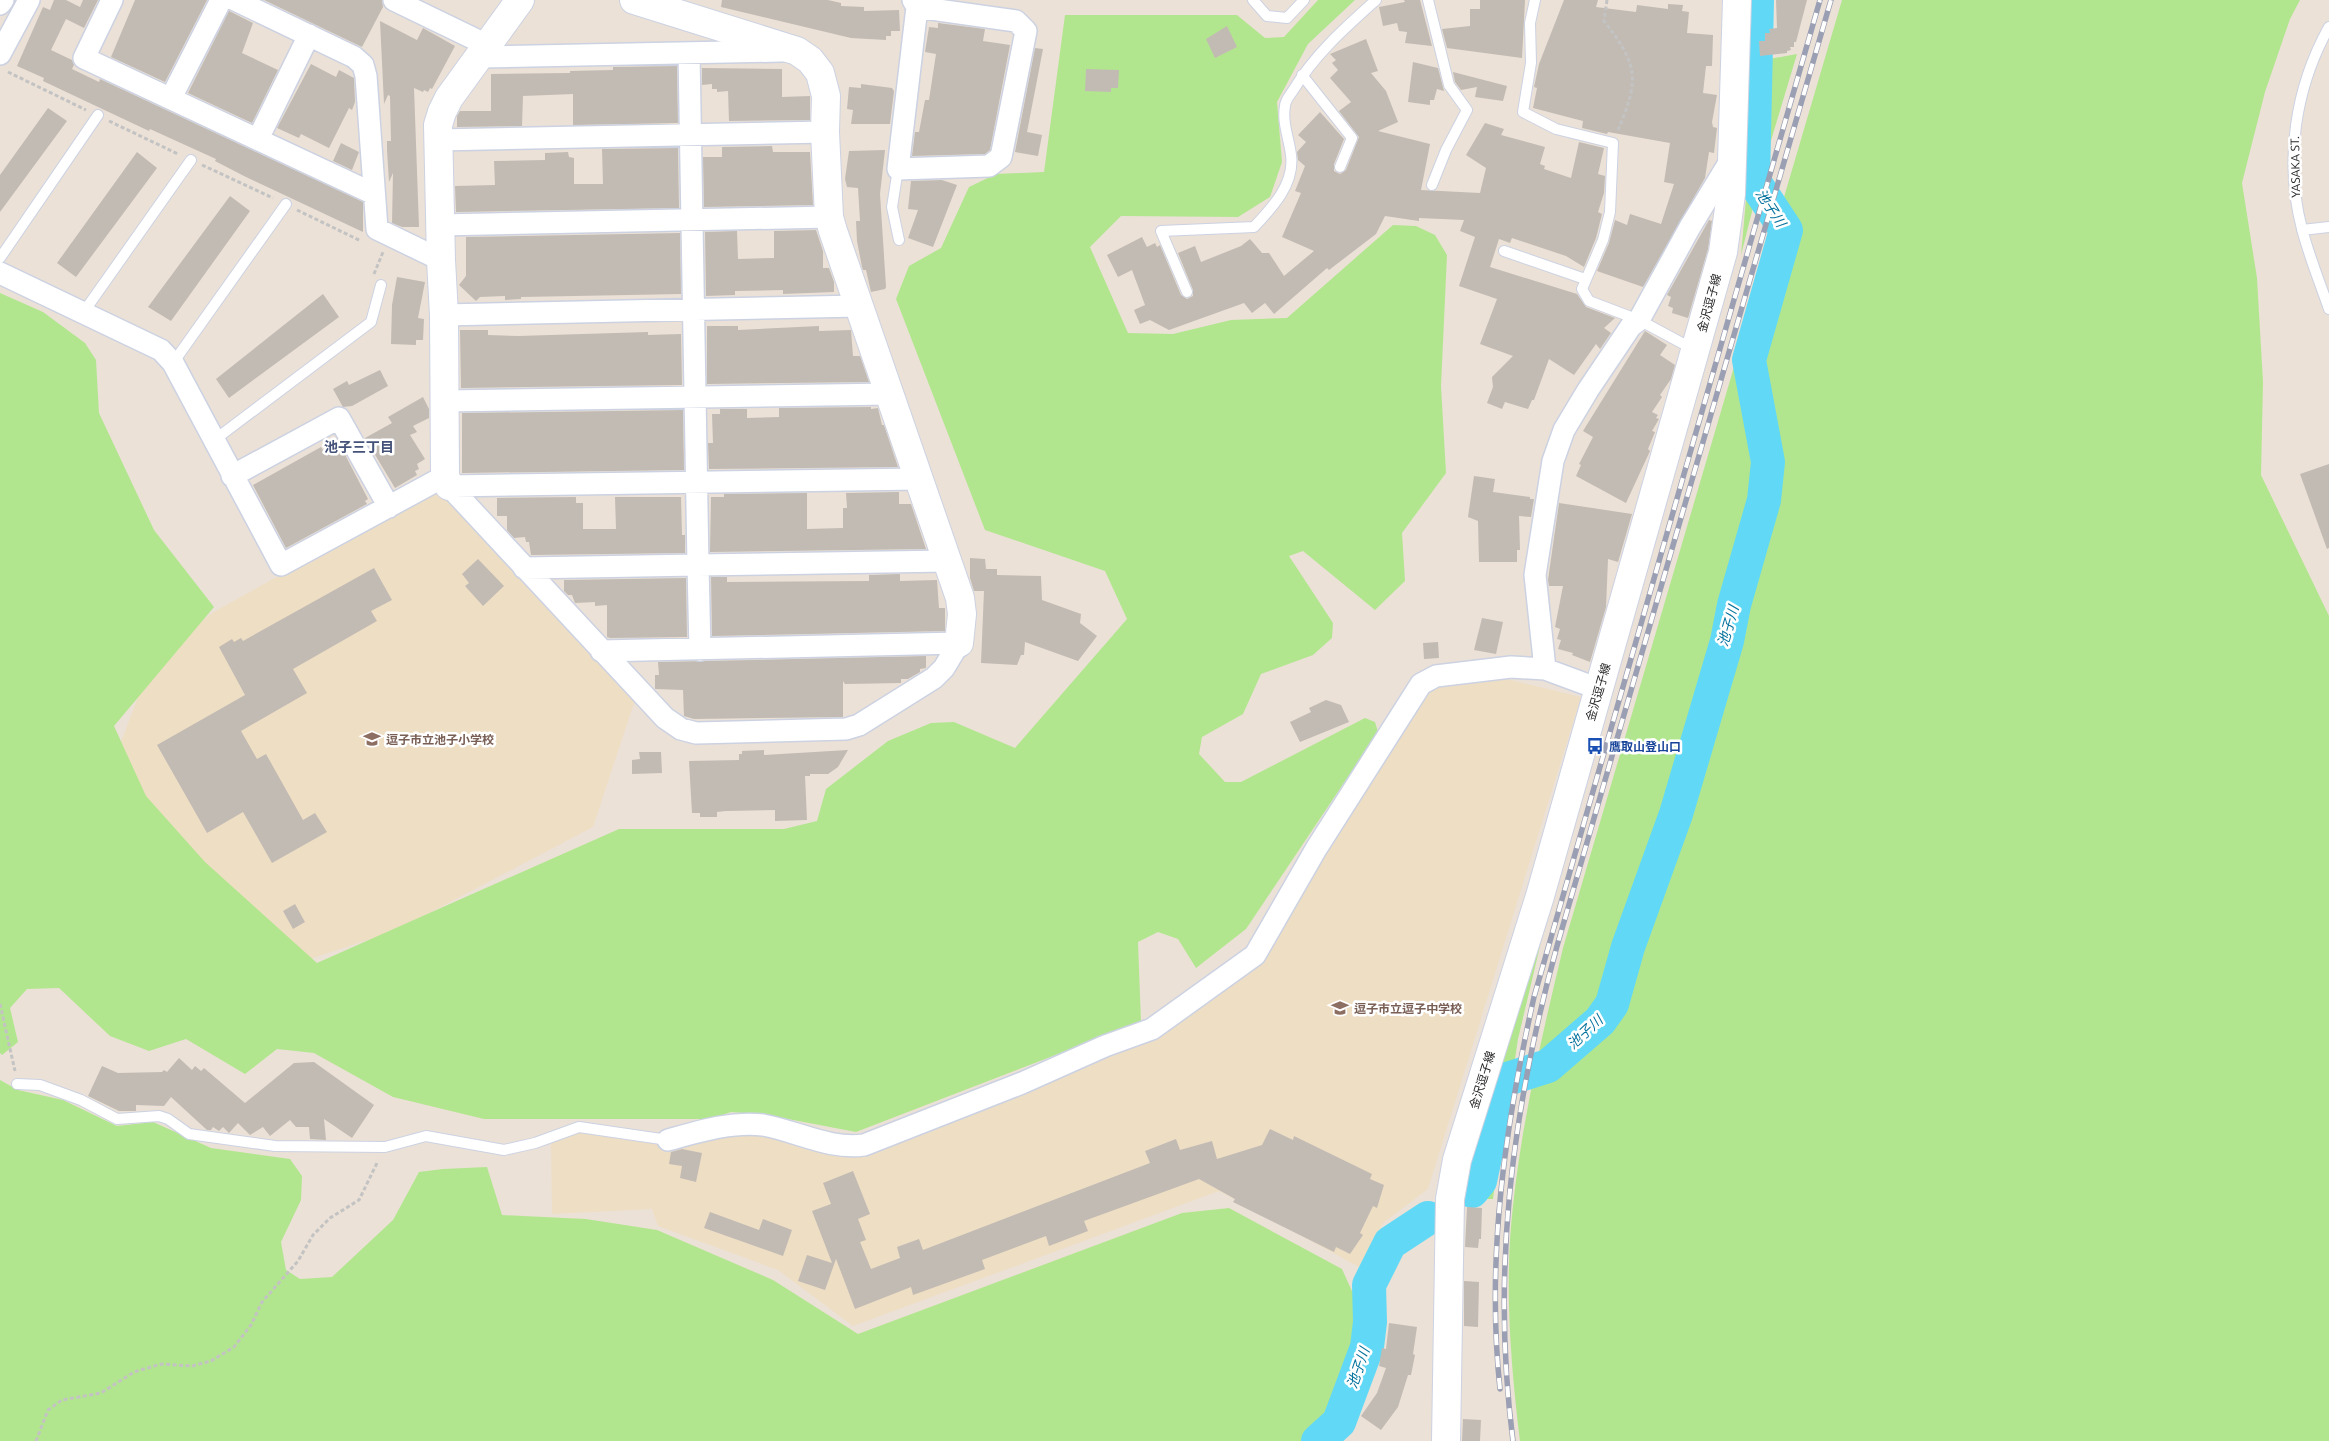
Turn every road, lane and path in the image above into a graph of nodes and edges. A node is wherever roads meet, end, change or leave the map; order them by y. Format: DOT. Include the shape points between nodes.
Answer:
graph roads {
  1 [pos="3,0"];
  2 [pos="29,0"];
  3 [pos="112,0"];
  4 [pos="220,0"];
  5 [pos="234,0"];
  6 [pos="394,0"];
  7 [pos="520,0"];
  8 [pos="634,0"];
  9 [pos="1253,0"];
  10 [pos="1304,0"];
  11 [pos="1376,0"];
  12 [pos="1428,0"];
  13 [pos="1536,0"];
  14 [pos="1607,0"];
  15 [pos="1733,2"];
  16 [pos="915,3"];
  17 [pos="0,4"];
  18 [pos="2329,27"];
  19 [pos="309,35"];
  20 [pos="483,51"];
  21 [pos="798,51"];
  22 [pos="689,53"];
  23 [pos="0,54"];
  24 [pos="0,68"];
  25 [pos="1302,75"];
  26 [pos="171,98"];
  27 [pos="98,115"];
  28 [pos="825,132"];
  29 [pos="690,135"];
  30 [pos="258,139"];
  31 [pos="438,140"];
  32 [pos="1613,142"];
  33 [pos="1732,157"];
  34 [pos="191,160"];
  35 [pos="1340,168"];
  36 [pos="898,169"];
  37 [pos="1432,186"];
  38 [pos="374,194"];
  39 [pos="286,204"];
  40 [pos="830,217"];
  41 [pos="691,220"];
  42 [pos="440,225"];
  43 [pos="2329,227"];
  44 [pos="2302,230"];
  45 [pos="898,240"];
  46 [pos="365,243"];
  47 [pos="374,247"];
  48 [pos="1504,251"];
  49 [pos="383,252"];
  50 [pos="392,256"];
  51 [pos="0,258"];
  52 [pos="440,260"];
  53 [pos="0,273"];
  54 [pos="373,277"];
  55 [pos="1585,279"];
  56 [pos="381,286"];
  57 [pos="1186,292"];
  58 [pos="860,306"];
  59 [pos="2329,309"];
  60 [pos="693,310"];
  61 [pos="83,313"];
  62 [pos="444,315"];
  63 [pos="1638,320"];
  64 [pos="1696,350"];
  65 [pos="173,362"];
  66 [pos="890,394"];
  67 [pos="695,398"];
  68 [pos="445,401"];
  69 [pos="213,441"];
  70 [pos="232,476"];
  71 [pos="919,479"];
  72 [pos="447,481"];
  73 [pos="697,481"];
  74 [pos="389,507"];
  75 [pos="947,560"];
  76 [pos="698,565"];
  77 [pos="524,568"];
  78 [pos="959,643"];
  79 [pos="700,650"];
  80 [pos="600,652"];
  81 [pos="1545,669"];
  82 [pos="1599,688"];
  83 [pos="0,1004"];
  84 [pos="17,1084"];
  85 [pos="668,1140"];
  86 [pos="385,1147"];
  87 [pos="36,1441"];
  88 [pos="1446,1441"];
  1 -- 17 [label="street"];
  2 -- 23 [label="street"];
  3 -- 26 [label="street" via="84,58"];
  4 -- 26 [label="street"];
  5 -- 19 [label="street"];
  6 -- 20 [label="street"];
  7 -- 20 [label="main road"];
  8 -- 21 [label="main road"];
  9 -- 10 [label="lane" via="1267,16 1287,18"];
  11 -- 25 [label="lane" via="1332,40"];
  12 -- 37 [label="lane" via="1449,85 1467,110"];
  13 -- 32 [label="lane" via="1530,23 1531,63 1523,112 1556,129"];
  14 -- 32 [label="path" via="1604,21 1624,47 1633,72 1627,109"];
  15 -- 33 [label="main road, 金沢逗子線"];
  16 -- 36 [label="street"];
  16 -- 36 [label="street" via="1016,21 1026,32 1001,157 988,166"];
  18 -- 44 [label="lane, YASAKA ST." via="2304,86 2295,124 2293,170"];
  19 -- 30 [label="street"];
  19 -- 38 [label="street" via="354,57 363,65"];
  20 -- 22 [label="street"];
  20 -- 31 [label="main road" via="442,112"];
  21 -- 22 [label="street"];
  21 -- 28 [label="main road" via="820,73 826,96"];
  22 -- 29 [label="street"];
  24 -- 27 [label="path"];
  25 -- 35 [label="lane" via="1352,138"];
  25 -- 57 [label="lane" via="1285,104 1284,125 1292,156 1289,178 1276,203 1254,227 1161,230"];
  26 -- 30 [label="street"];
  27 -- 34 [label="path"];
  27 -- 51 [label="lane"];
  28 -- 29 [label="street"];
  28 -- 40 [label="main road"];
  29 -- 31 [label="street"];
  29 -- 41 [label="street"];
  30 -- 38 [label="street"];
  31 -- 42 [label="main road"];
  32 -- 55 [label="lane" via="1610,212 1603,240"];
  33 -- 63 [label="street"];
  33 -- 64 [label="main road, 金沢逗子線" via="1727,229"];
  34 -- 39 [label="path"];
  34 -- 61 [label="lane"];
  36 -- 45 [label="lane" via="892,207"];
  38 -- 52 [label="street" via="377,229"];
  39 -- 46 [label="path"];
  39 -- 65 [label="lane"];
  40 -- 41 [label="street"];
  40 -- 58 [label="main road"];
  41 -- 42 [label="street"];
  41 -- 60 [label="street"];
  42 -- 52 [label="main road"];
  43 -- 44 [label="lane"];
  44 -- 59 [label="lane, YASAKA ST."];
  47 -- 49 [label="path"];
  48 -- 55 [label="lane"];
  49 -- 50 [label="path"];
  49 -- 54 [label="path"];
  52 -- 62 [label="main road"];
  53 -- 61 [label="street"];
  55 -- 63 [label="lane" via="1582,288 1589,301"];
  56 -- 69 [label="lane" via="371,322"];
  58 -- 60 [label="street"];
  58 -- 66 [label="main road"];
  60 -- 62 [label="street"];
  60 -- 67 [label="street"];
  61 -- 65 [label="street" via="162,350"];
  62 -- 68 [label="main road"];
  63 -- 64 [label="lane"];
  63 -- 81 [label="street" via="1588,390 1564,430 1552,461 1535,576"];
  64 -- 82 [label="main road, 金沢逗子線"];
  65 -- 69 [label="street"];
  66 -- 67 [label="street"];
  66 -- 71 [label="main road"];
  67 -- 68 [label="street"];
  67 -- 73 [label="street"];
  68 -- 72 [label="main road"];
  69 -- 70 [label="street"];
  70 -- 74 [label="street" via="339,418"];
  70 -- 74 [label="street" via="280,566"];
  71 -- 73 [label="street"];
  71 -- 75 [label="main road"];
  72 -- 73 [label="street"];
  72 -- 74 [label="street"];
  72 -- 77 [label="street"];
  73 -- 76 [label="street"];
  75 -- 76 [label="street"];
  75 -- 78 [label="main road" via="960,598"];
  76 -- 77 [label="street"];
  76 -- 79 [label="street"];
  77 -- 80 [label="street"];
  78 -- 79 [label="street"];
  78 -- 80 [label="street" via="934,678 859,725 846,729 706,732 681,729 665,718"];
  79 -- 80 [label="street"];
  81 -- 82 [label="street"];
  81 -- 85 [label="street" via="1511,667 1474,671 1436,676 1421,684 1316,849 1255,955 1152,1029 864,1145 848,1147 762,1125 729,1126"];
  82 -- 88 [label="main road, 金沢逗子線" via="1540,896 1457,1160 1450,1199"];
  83 -- 84 [label="path"];
  84 -- 86 [label="lane" via="40,1085 81,1100 117,1119 159,1116 189,1134 203,1137 275,1146"];
  85 -- 86 [label="lane" via="580,1126 535,1144 504,1150 426,1136"];
  86 -- 87 [label="path" via="359,1200 330,1218 313,1234 298,1261 262,1302 252,1325 234,1347 211,1362 192,1366 161,1364 134,1372 101,1393 62,1400 48,1410"];
}
